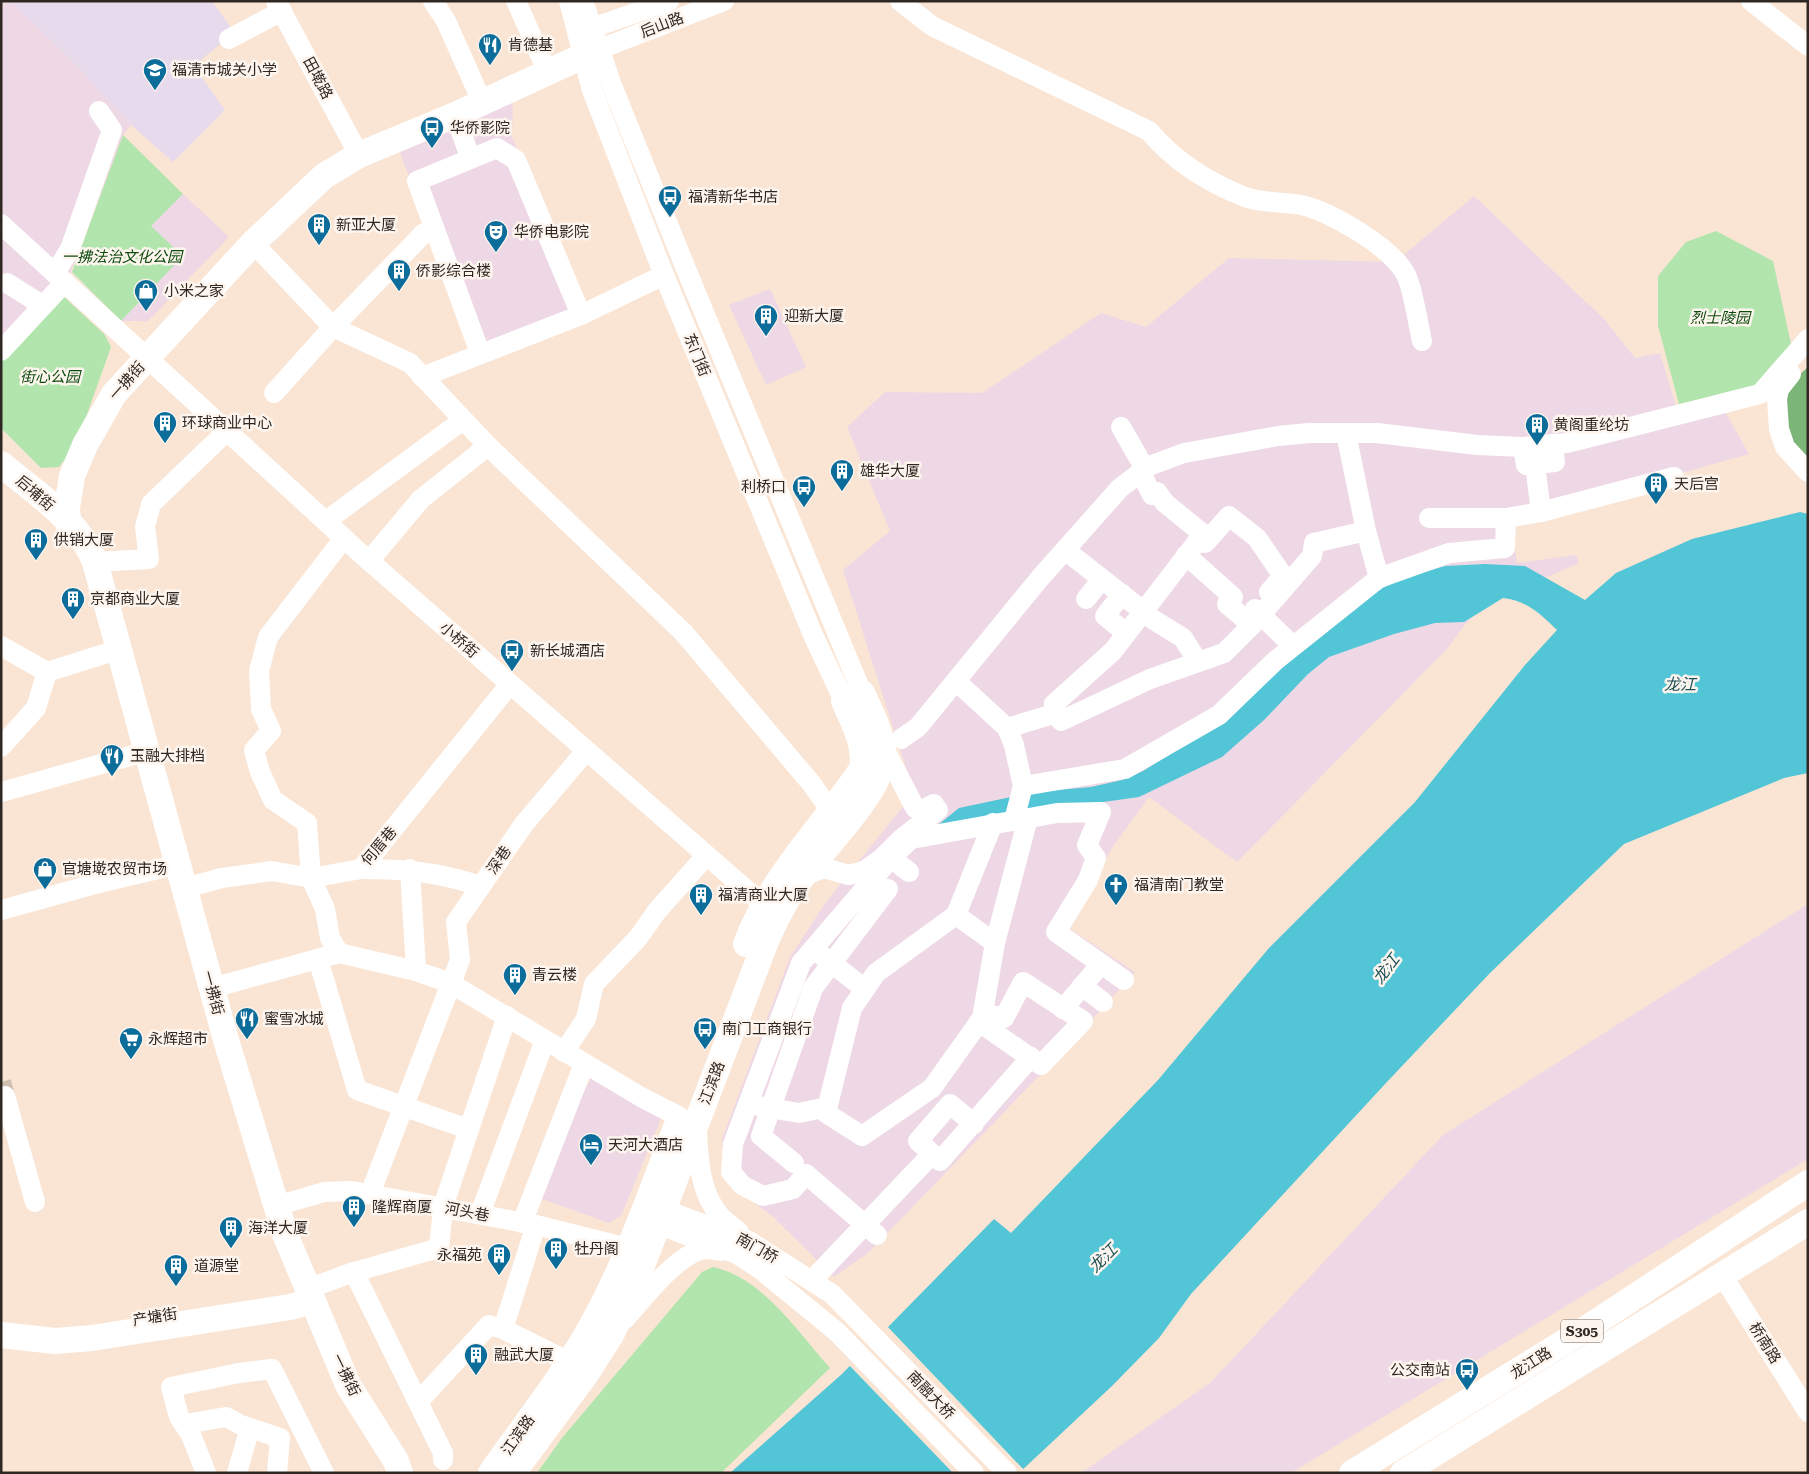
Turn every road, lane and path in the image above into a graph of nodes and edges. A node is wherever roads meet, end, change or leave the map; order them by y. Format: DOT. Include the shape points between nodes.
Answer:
graph roads {
  1 [pos="433,1"];
  2 [pos="516,1"];
  3 [pos="570,1"];
  4 [pos="583,1"];
  5 [pos="669,1"];
  6 [pos="724,1"];
  7 [pos="900,1"];
  8 [pos="1751,1"];
  9 [pos="279,6"];
  10 [pos="229,39"];
  11 [pos="589,42"];
  12 [pos="1808,46"];
  13 [pos="548,73"];
  14 [pos="482,102"];
  15 [pos="99,111"];
  16 [pos="455,115"];
  17 [pos="359,155"];
  18 [pos="470,157"];
  19 [pos="1,224"];
  20 [pos="424,233"];
  21 [pos="253,243"];
  22 [pos="664,275"];
  23 [pos="60,277"];
  24 [pos="7,283"];
  25 [pos="42,305"];
  26 [pos="581,315"];
  27 [pos="333,327"];
  28 [pos="1808,339"];
  29 [pos="1422,341"];
  30 [pos="1,351"];
  31 [pos="480,353"];
  32 [pos="1808,356"];
  33 [pos="146,358"];
  34 [pos="422,377"];
  35 [pos="274,393"];
  36 [pos="463,420"];
  37 [pos="1121,427"];
  38 [pos="227,431"];
  39 [pos="1346,433"];
  40 [pos="1553,444"];
  41 [pos="488,446"];
  42 [pos="1,447"];
  43 [pos="1523,447"];
  44 [pos="1,464"];
  45 [pos="1535,465"];
  46 [pos="1143,471"];
  47 [pos="1808,472"];
  48 [pos="1674,477"];
  49 [pos="70,484"];
  50 [pos="1541,512"];
  51 [pos="63,515"];
  52 [pos="1429,518"];
  53 [pos="1506,518"];
  54 [pos="326,521"];
  55 [pos="1366,531"];
  56 [pos="344,538"];
  57 [pos="1204,538"];
  58 [pos="1065,550"];
  59 [pos="1186,555"];
  60 [pos="369,561"];
  61 [pos="95,562"];
  62 [pos="1379,578"];
  63 [pos="1103,589"];
  64 [pos="1253,617"];
  65 [pos="1140,622"];
  66 [pos="1,646"];
  67 [pos="1293,646"];
  68 [pos="120,649"];
  69 [pos="1195,658"];
  70 [pos="47,672"];
  71 [pos="1090,673"];
  72 [pos="956,682"];
  73 [pos="510,684"];
  74 [pos="853,697"];
  75 [pos="1103,701"];
  76 [pos="1057,713"];
  77 [pos="1007,728"];
  78 [pos="890,738"];
  79 [pos="1,747"];
  80 [pos="148,751"];
  81 [pos="586,752"];
  82 [pos="1022,786"];
  83 [pos="1,792"];
  84 [pos="831,811"];
  85 [pos="1021,819"];
  86 [pos="993,823"];
  87 [pos="706,856"];
  88 [pos="891,858"];
  89 [pos="361,869"];
  90 [pos="410,869"];
  91 [pos="909,872"];
  92 [pos="182,876"];
  93 [pos="803,876"];
  94 [pos="311,878"];
  95 [pos="480,886"];
  96 [pos="888,889"];
  97 [pos="1,910"];
  98 [pos="770,911"];
  99 [pos="956,915"];
  100 [pos="995,943"];
  101 [pos="813,949"];
  102 [pos="340,953"];
  103 [pos="318,959"];
  104 [pos="1101,964"];
  105 [pos="416,971"];
  106 [pos="1124,980"];
  107 [pos="450,983"];
  108 [pos="1082,986"];
  109 [pos="212,988"];
  110 [pos="865,989"];
  111 [pos="1103,1002"];
  112 [pos="1064,1009"];
  113 [pos="507,1016"];
  114 [pos="981,1017"];
  115 [pos="545,1040"];
  116 [pos="564,1052"];
  117 [pos="1031,1057"];
  118 [pos="584,1064"];
  119 [pos="5,1096"];
  120 [pos="921,1096"];
  121 [pos="748,1104"];
  122 [pos="403,1106"];
  123 [pos="827,1107"];
  124 [pos="938,1118"];
  125 [pos="688,1120"];
  126 [pos="974,1124"];
  127 [pos="468,1129"];
  128 [pos="932,1154"];
  129 [pos="794,1163"];
  130 [pos="1808,1182"];
  131 [pos="370,1194"];
  132 [pos="35,1202"];
  133 [pos="276,1206"];
  134 [pos="443,1207"];
  135 [pos="480,1214"];
  136 [pos="652,1214"];
  137 [pos="1808,1222"];
  138 [pos="529,1224"];
  139 [pos="871,1230"];
  140 [pos="628,1248"];
  141 [pos="743,1248"];
  142 [pos="354,1272"];
  143 [pos="819,1273"];
  144 [pos="1722,1275"];
  145 [pos="310,1295"];
  146 [pos="854,1316"];
  147 [pos="1,1325"];
  148 [pos="503,1330"];
  149 [pos="837,1332"];
  150 [pos="1,1335"];
  151 [pos="611,1335"];
  152 [pos="569,1362"];
  153 [pos="418,1401"];
  154 [pos="1808,1412"];
  155 [pos="186,1424"];
  156 [pos="250,1428"];
  157 [pos="443,1460"];
  158 [pos="398,1467"];
  159 [pos="206,1473"];
  160 [pos="237,1473"];
  161 [pos="277,1473"];
  162 [pos="324,1473"];
  163 [pos="491,1473"];
  164 [pos="513,1473"];
  165 [pos="974,1473"];
  166 [pos="1007,1473"];
  167 [pos="1352,1473"];
  168 [pos="1404,1473"];
  1 -- 14 [label="street" via="446,21"];
  2 -- 13 [label="street"];
  3 -- 11 [label="street, 东门街"];
  4 -- 11 [label="street, 东门街"];
  5 -- 11 [label="street, 后山路"];
  6 -- 11 [label="street, 后山路"];
  7 -- 29 [label="street" via="932,26 1149,131 1167,152 1203,177 1246,198 1302,206 1331,215 1350,226 1386,252 1406,274"];
  8 -- 12 [label="street"];
  9 -- 10 [label="street"];
  9 -- 17 [label="street, 田墘路"];
  11 -- 13 [label="main road"];
  11 -- 22 [label="street, 东门街" via="592,90"];
  11 -- 74 [label="street, 东门街" via="611,83 690,278"];
  13 -- 14 [label="main road"];
  14 -- 16 [label="main road"];
  15 -- 23 [label="street" via="112,130"];
  16 -- 17 [label="main road"];
  16 -- 18 [label="street"];
  17 -- 21 [label="main road" via="324,176"];
  18 -- 26 [label="street" via="497,148 516,160"];
  18 -- 31 [label="street" via="417,181"];
  19 -- 23 [label="street, 小桥街"];
  20 -- 27 [label="street"];
  21 -- 27 [label="street"];
  21 -- 33 [label="main road"];
  22 -- 26 [label="street"];
  22 -- 74 [label="street, 东门街" via="814,637"];
  23 -- 25 [label="street"];
  23 -- 33 [label="street, 小桥街"];
  24 -- 25 [label="street"];
  25 -- 30 [label="street"];
  26 -- 31 [label="street"];
  27 -- 34 [label="street" via="410,363"];
  27 -- 35 [label="street"];
  28 -- 40 [label="street" via="1760,394"];
  31 -- 34 [label="street"];
  32 -- 47 [label="street" via="1779,389 1776,398 1779,429 1785,447"];
  33 -- 38 [label="street, 小桥街"];
  33 -- 49 [label="main road, 一拂街" via="114,394 98,420 84,445"];
  33 -- 51 [label="main road, 一拂街" via="145,374 124,402 98,450 81,506"];
  34 -- 36 [label="street"];
  36 -- 41 [label="street"];
  36 -- 54 [label="street"];
  37 -- 46 [label="street"];
  38 -- 54 [label="street, 小桥街"];
  38 -- 61 [label="street" via="151,504 145,526 149,559"];
  39 -- 43 [label="street"];
  39 -- 46 [label="street" via="1278,436 1184,453"];
  39 -- 55 [label="street"];
  40 -- 43 [label="street"];
  40 -- 45 [label="street" via="1555,462"];
  41 -- 60 [label="street" via="421,499"];
  41 -- 84 [label="street" via="683,632 812,783"];
  42 -- 49 [label="main road, 后埔街" via="49,486 57,490"];
  43 -- 45 [label="street" via="1526,465"];
  44 -- 51 [label="main road, 后埔街"];
  45 -- 50 [label="street"];
  46 -- 57 [label="street" via="1152,494 1157,492"];
  46 -- 58 [label="street" via="1120,488"];
  48 -- 50 [label="street"];
  49 -- 51 [label="main road, 一拂街"];
  50 -- 53 [label="street"];
  51 -- 61 [label="main road, 一拂街" via="83,538"];
  52 -- 53 [label="street"];
  53 -- 62 [label="street" via="1505,548 1449,553"];
  54 -- 56 [label="street, 小桥街"];
  55 -- 62 [label="street"];
  55 -- 64 [label="street" via="1314,543 1312,556"];
  56 -- 60 [label="street, 小桥街"];
  56 -- 94 [label="street" via="268,637 259,671 261,710 271,731 254,750 273,800 307,823"];
  57 -- 59 [label="street"];
  57 -- 64 [label="street" via="1229,516 1257,538 1283,576"];
  57 -- 65 [label="street"];
  58 -- 63 [label="street"];
  58 -- 72 [label="street"];
  59 -- 64 [label="street" via="1233,597 1228,604"];
  59 -- 65 [label="street"];
  60 -- 73 [label="street, 小桥街"];
  61 -- 68 [label="main road, 一拂街"];
  62 -- 67 [label="street"];
  63 -- 65 [label="street"];
  63 -- 65 [label="street" via="1105,616"];
  64 -- 67 [label="street"];
  64 -- 69 [label="street" via="1219,647"];
  64 -- 75 [label="street" via="1224,653 1150,679"];
  65 -- 69 [label="street" via="1183,638"];
  65 -- 69 [label="street" via="1117,658 1083,690 1090,703 1149,673"];
  65 -- 71 [label="street"];
  66 -- 70 [label="street"];
  67 -- 82 [label="street" via="1219,715 1125,769"];
  68 -- 70 [label="street"];
  68 -- 80 [label="main road, 一拂街"];
  70 -- 79 [label="street" via="36,708"];
  71 -- 75 [label="street"];
  71 -- 76 [label="street" via="1054,704"];
  72 -- 77 [label="street"];
  72 -- 78 [label="street" via="918,727"];
  73 -- 81 [label="street, 小桥街"];
  73 -- 89 [label="street, 何厝巷"];
  74 -- 78 [label="main road, 江滨路"];
  74 -- 84 [label="main road, 江滨路" via="864,755 862,769"];
  75 -- 76 [label="street" via="1061,722"];
  76 -- 77 [label="street"];
  77 -- 82 [label="street" via="1014,744"];
  78 -- 93 [label="main road, 江滨路" via="880,773 870,793"];
  78 -- 93 [label="street" via="915,808 936,807 864,871 849,874 824,868"];
  80 -- 83 [label="street"];
  80 -- 92 [label="main road, 一拂街"];
  81 -- 87 [label="street, 小桥街"];
  81 -- 95 [label="street, 深巷" via="524,824"];
  82 -- 85 [label="street"];
  84 -- 98 [label="main road, 江滨路" via="780,877"];
  85 -- 86 [label="street"];
  85 -- 100 [label="street"];
  85 -- 104 [label="street" via="1057,813 1101,812 1087,845 1096,858 1088,880 1056,932"];
  86 -- 88 [label="street" via="911,839"];
  86 -- 99 [label="street"];
  87 -- 98 [label="street, 小桥街"];
  87 -- 116 [label="street" via="657,911 638,938 594,984 586,1019"];
  88 -- 91 [label="street"];
  88 -- 101 [label="street"];
  89 -- 90 [label="street"];
  89 -- 94 [label="street, 何厝巷"];
  90 -- 95 [label="street"];
  90 -- 105 [label="street"];
  92 -- 94 [label="street, 何厝巷" via="222,878 272,871"];
  92 -- 97 [label="street, 何厝巷" via="95,884"];
  92 -- 109 [label="main road, 一拂街"];
  93 -- 98 [label="main road, 江滨路"];
  94 -- 102 [label="street" via="325,909 330,938"];
  95 -- 107 [label="street, 深巷" via="456,922 460,960"];
  96 -- 129 [label="street" via="813,988 764,1127 761,1136"];
  98 -- 125 [label="main road, 江滨路"];
  99 -- 100 [label="street"];
  99 -- 110 [label="street" via="876,973"];
  100 -- 114 [label="street"];
  101 -- 110 [label="street"];
  101 -- 121 [label="street" via="801,963"];
  102 -- 103 [label="street"];
  102 -- 105 [label="street"];
  103 -- 109 [label="street"];
  103 -- 122 [label="street" via="357,1090"];
  104 -- 106 [label="street"];
  104 -- 108 [label="street"];
  105 -- 107 [label="street"];
  107 -- 113 [label="street"];
  107 -- 122 [label="street, 深巷"];
  108 -- 111 [label="street"];
  108 -- 112 [label="street"];
  109 -- 133 [label="main road, 一拂街"];
  110 -- 123 [label="street" via="852,1008"];
  112 -- 114 [label="street" via="1023,982 1004,1018"];
  112 -- 117 [label="street" via="1083,1021 1042,1064"];
  113 -- 115 [label="street"];
  113 -- 127 [label="street"];
  114 -- 117 [label="street"];
  114 -- 120 [label="street" via="932,1088"];
  115 -- 116 [label="street"];
  115 -- 135 [label="street"];
  116 -- 118 [label="street"];
  117 -- 126 [label="street"];
  118 -- 125 [label="street"];
  118 -- 138 [label="street"];
  119 -- 132 [label="street"];
  120 -- 123 [label="street" via="862,1136 826,1113"];
  120 -- 124 [label="street"];
  121 -- 123 [label="street" via="799,1113"];
  121 -- 139 [label="street" via="733,1144 732,1172 742,1185 763,1196 793,1189 806,1174"];
  122 -- 127 [label="street"];
  122 -- 131 [label="street, 深巷"];
  124 -- 126 [label="street" via="950,1104"];
  124 -- 128 [label="street" via="918,1141"];
  125 -- 136 [label="main road, 江滨路"];
  125 -- 141 [label="street" via="708,1195"];
  126 -- 128 [label="street" via="940,1161"];
  127 -- 134 [label="street"];
  128 -- 139 [label="street"];
  130 -- 167 [label="main road, 龙江路 / S305" via="1584,1330"];
  131 -- 133 [label="street, 河头巷" via="340,1190 324,1192"];
  131 -- 134 [label="street, 河头巷"];
  133 -- 145 [label="main road, 一拂街"];
  134 -- 135 [label="street, 河头巷"];
  134 -- 142 [label="street" via="439,1248"];
  135 -- 138 [label="street, 河头巷"];
  136 -- 140 [label="main road, 江滨路"];
  136 -- 141 [label="street, 南门桥"];
  136 -- 151 [label="main road, 江滨路" via="632,1292"];
  137 -- 144 [label="main road, 龙江路 / S305"];
  138 -- 140 [label="street, 河头巷"];
  138 -- 148 [label="street"];
  139 -- 143 [label="street"];
  140 -- 152 [label="main road, 江滨路" via="592,1324"];
  141 -- 146 [label="street, 南门桥" via="832,1294"];
  141 -- 149 [label="street, 南门桥" via="760,1269"];
  141 -- 151 [label="street" via="708,1248 683,1260"];
  142 -- 145 [label="street"];
  142 -- 153 [label="street"];
  144 -- 154 [label="street, 桥南路"];
  144 -- 168 [label="main road, 龙江路 / S305"];
  145 -- 147 [label="main road, 产塘街" via="286,1295 89,1328 55,1330"];
  145 -- 150 [label="main road" via="290,1307 92,1338 55,1341"];
  145 -- 158 [label="main road, 一拂街" via="348,1385"];
  146 -- 166 [label="street, 南融大桥"];
  148 -- 152 [label="street"];
  148 -- 153 [label="street" via="489,1325"];
  149 -- 165 [label="street, 南融大桥"];
  151 -- 164 [label="main road, 江滨路"];
  152 -- 163 [label="main road, 江滨路"];
  153 -- 157 [label="street" via="444,1453"];
  155 -- 156 [label="street" via="226,1417"];
  155 -- 159 [label="street"];
  155 -- 162 [label="street" via="178,1417 171,1387 272,1369"];
  156 -- 160 [label="street"];
  156 -- 161 [label="street" via="280,1438"];
}
